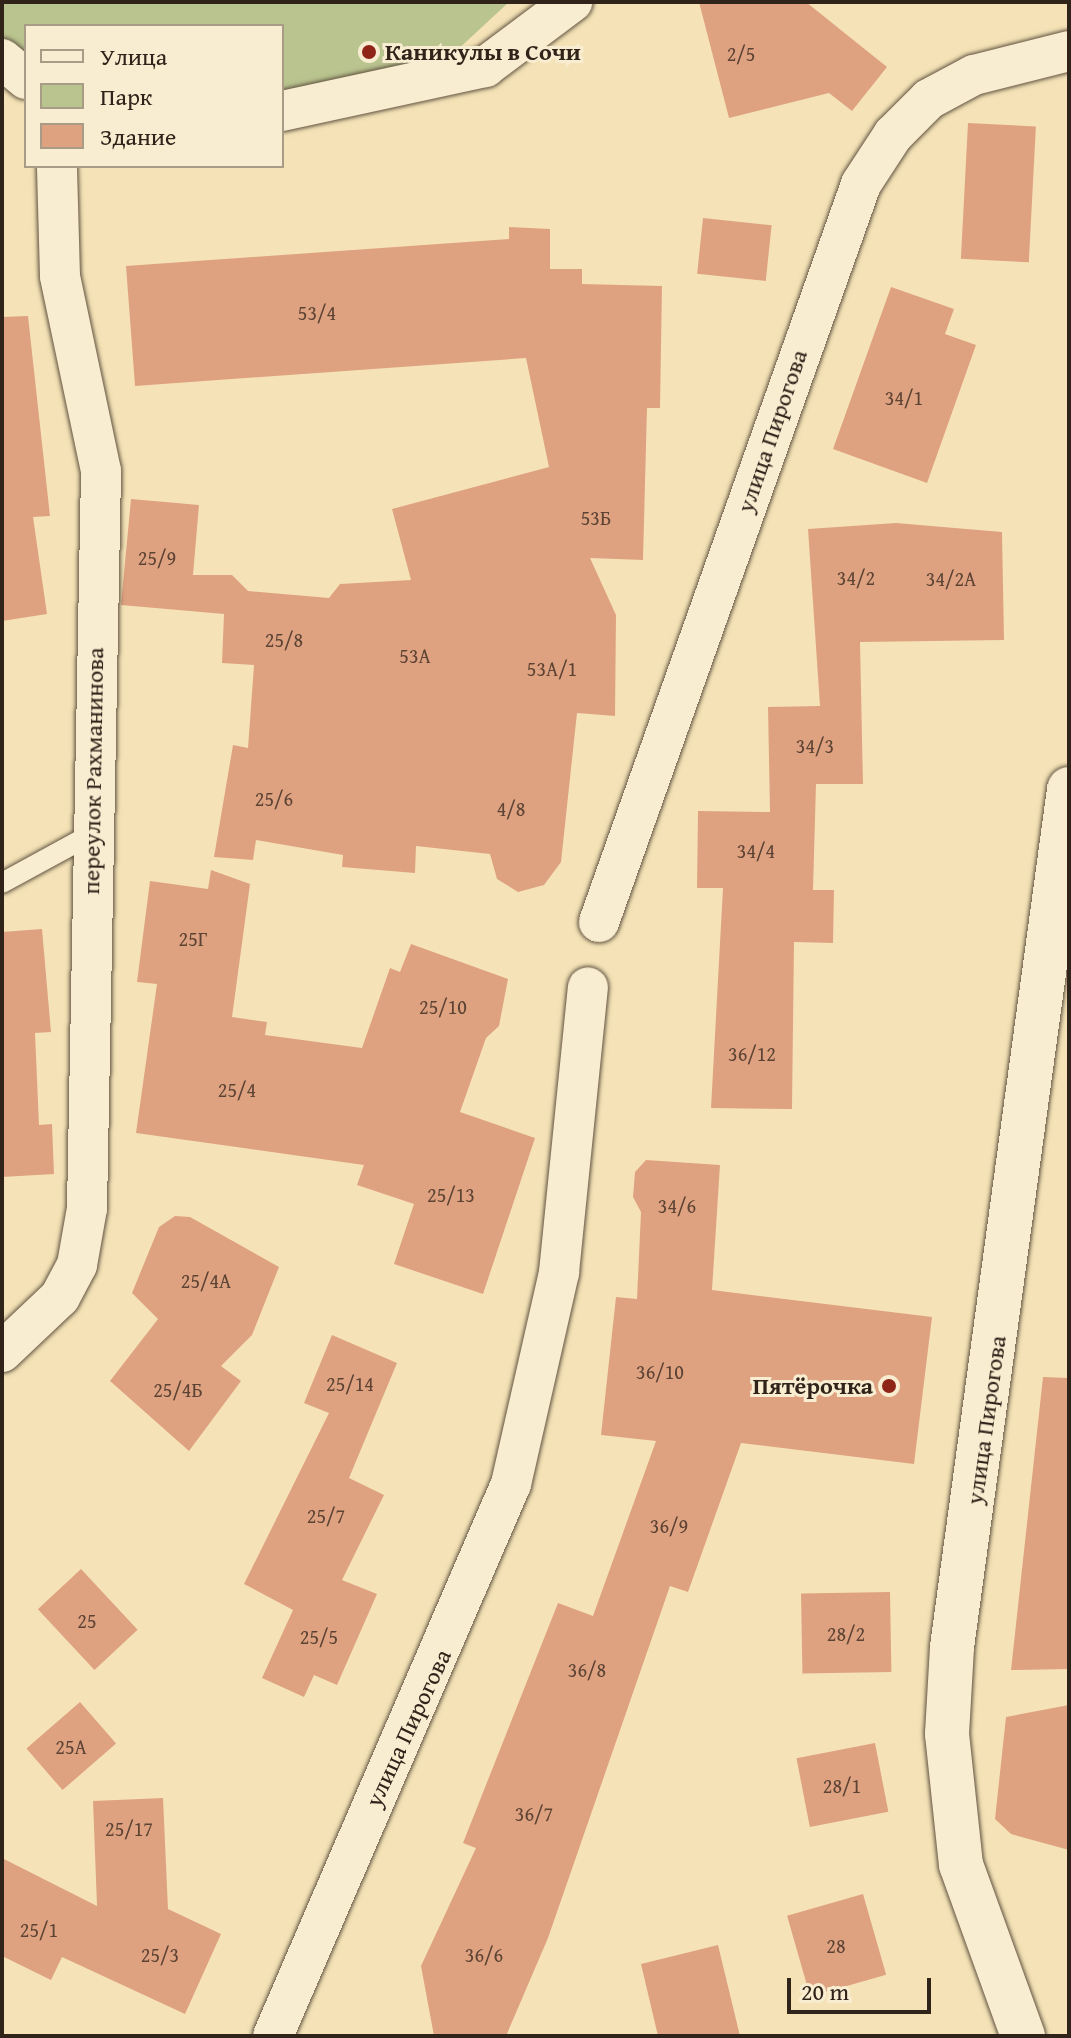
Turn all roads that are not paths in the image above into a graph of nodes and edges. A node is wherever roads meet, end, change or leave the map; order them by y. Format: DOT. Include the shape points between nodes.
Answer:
graph roads {
  1 [pos="572,2"];
  2 [pos="1069,51"];
  3 [pos="2,59"];
  4 [pos="24,77"];
  5 [pos="284,111"];
  6 [pos="60,168"];
  7 [pos="1069,789"];
  8 [pos="92,834"];
  9 [pos="2,883"];
  10 [pos="599,922"];
  11 [pos="588,987"];
  12 [pos="2,1352"];
  13 [pos="1026,2034"];
  14 [pos="273,2036"];
  1 -- 5 [label="street" via="485,67"];
  2 -- 10 [label="street, улица Пирогова" via="974,75 929,99 893,135 861,184"];
  3 -- 4 [label="street"];
  6 -- 8 [label="street, переулок Рахманинова" via="60,276 101,471"];
  7 -- 13 [label="street, улица Пирогова" via="952,1647 947,1734 961,1865"];
  8 -- 9 [label="lane"];
  8 -- 12 [label="street, переулок Рахманинова" via="87,1208 77,1265 60,1297"];
  11 -- 14 [label="street, улица Пирогова" via="559,1272 511,1484"];
}
